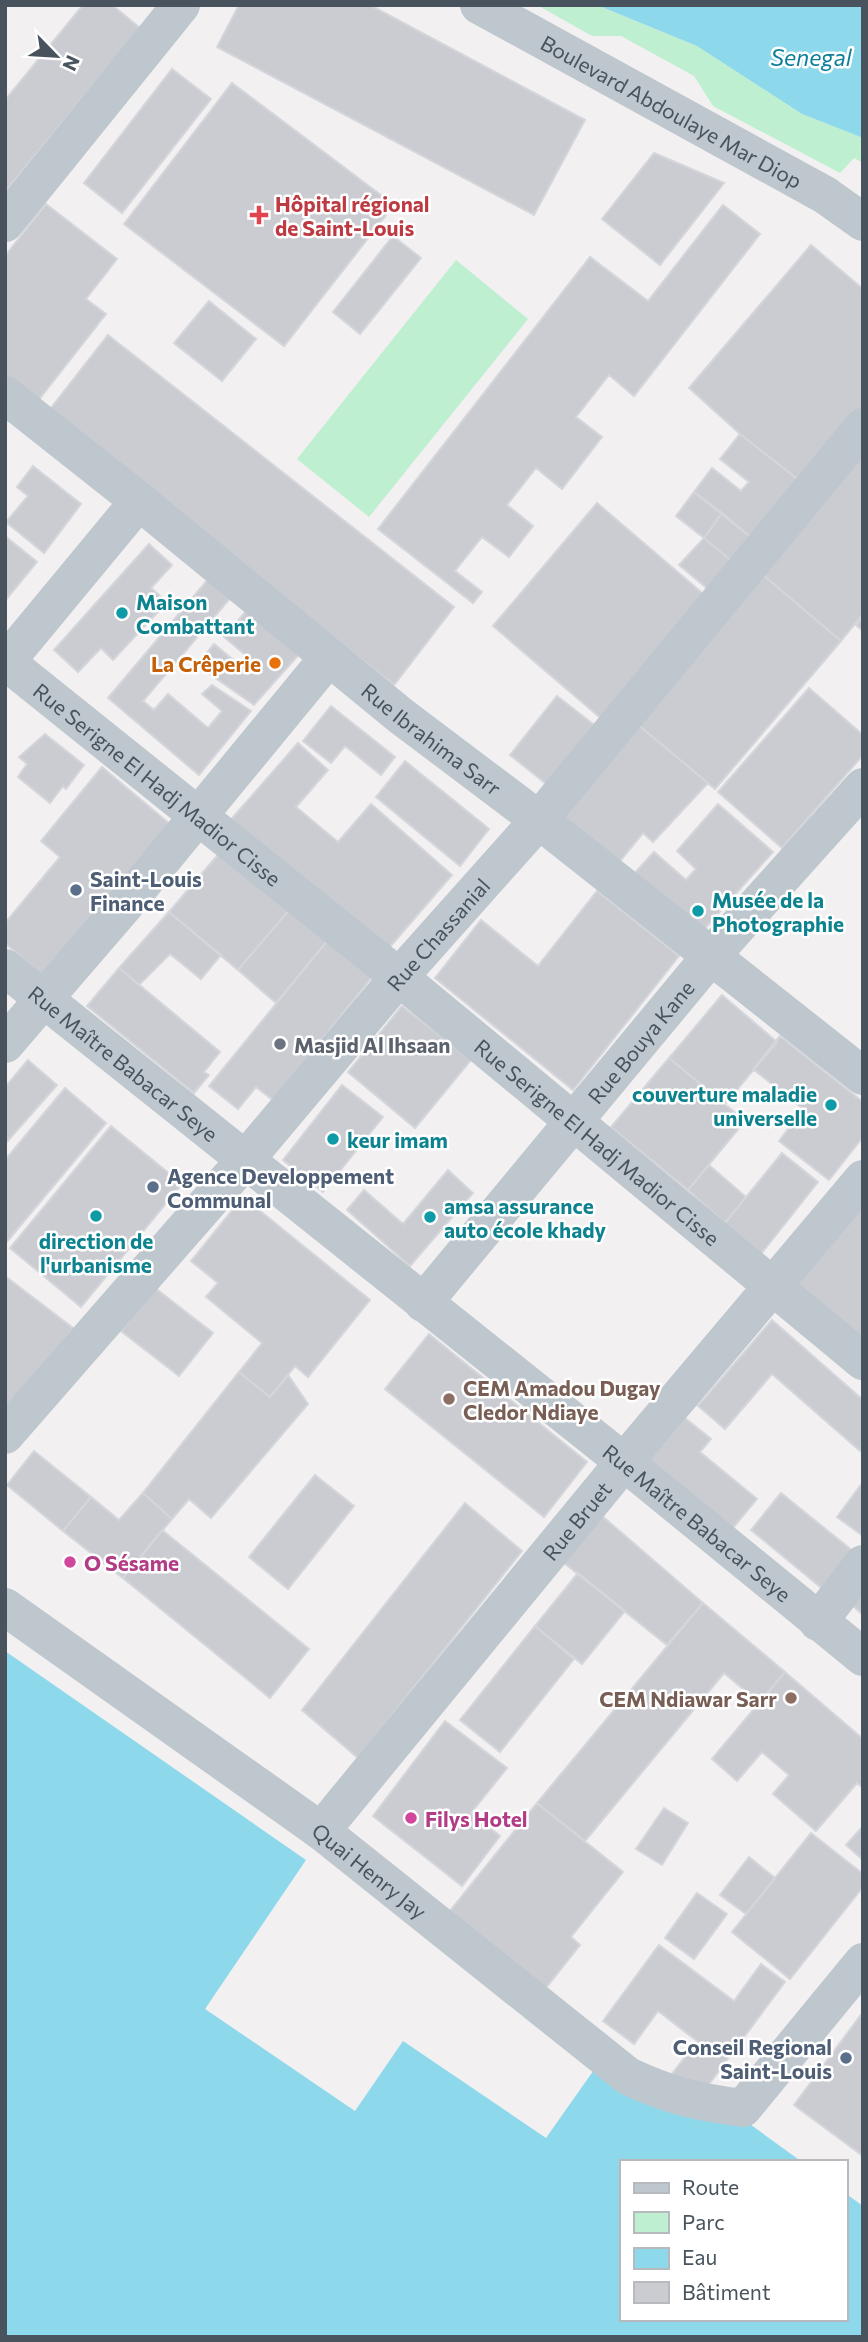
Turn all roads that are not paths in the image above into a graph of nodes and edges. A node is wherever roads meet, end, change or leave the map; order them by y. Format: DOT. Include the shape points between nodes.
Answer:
graph roads {
  1 [pos="181,5"];
  2 [pos="479,5"];
  3 [pos="863,222"];
  4 [pos="5,223"];
  5 [pos="5,395"];
  6 [pos="863,427"];
  7 [pos="139,501"];
  8 [pos="329,657"];
  9 [pos="6,662"];
  10 [pos="856,810"];
  11 [pos="199,814"];
  12 [pos="539,820"];
  13 [pos="711,956"];
  14 [pos="5,968"];
  15 [pos="398,977"];
  16 [pos="43,1000"];
  17 [pos="5,1044"];
  18 [pos="863,1076"];
  19 [pos="572,1120"];
  20 [pos="246,1159"];
  21 [pos="863,1179"];
  22 [pos="772,1286"];
  23 [pos="423,1303"];
  24 [pos="863,1361"];
  25 [pos="5,1435"];
  26 [pos="624,1462"];
  27 [pos="863,1564"];
  28 [pos="5,1607"];
  29 [pos="818,1622"];
  30 [pos="863,1657"];
  31 [pos="321,1831"];
  32 [pos="863,1962"];
  1 -- 4 [label="street"];
  2 -- 3 [label="street, Boulevard Abdoulaye Mar Diop" via="825,195"];
  5 -- 7 [label="street, Rue Ibrahima Sarr"];
  6 -- 12 [label="street, Rue Chassanial"];
  7 -- 8 [label="street, Rue Ibrahima Sarr"];
  7 -- 9 [label="street"];
  8 -- 11 [label="street"];
  8 -- 12 [label="street, Rue Ibrahima Sarr"];
  9 -- 11 [label="street, Rue Serigne El Hadj Madior Cisse"];
  10 -- 13 [label="street, Rue Bouya Kane"];
  11 -- 15 [label="street, Rue Serigne El Hadj Madior Cisse"];
  11 -- 16 [label="street"];
  12 -- 13 [label="street, Rue Ibrahima Sarr"];
  12 -- 15 [label="street, Rue Chassanial"];
  13 -- 18 [label="street, Rue Ibrahima Sarr"];
  13 -- 19 [label="street, Rue Bouya Kane"];
  14 -- 16 [label="street, Rue Maître Babacar Seye"];
  15 -- 19 [label="street, Rue Serigne El Hadj Madior Cisse"];
  15 -- 20 [label="street, Rue Chassanial"];
  16 -- 17 [label="street"];
  16 -- 20 [label="street, Rue Maître Babacar Seye"];
  19 -- 22 [label="street, Rue Serigne El Hadj Madior Cisse"];
  19 -- 23 [label="street, Rue Bouya Kane"];
  20 -- 23 [label="street, Rue Maître Babacar Seye"];
  20 -- 25 [label="street, Rue Chassanial"];
  21 -- 22 [label="street, Rue Bruet"];
  22 -- 24 [label="street, Rue Serigne El Hadj Madior Cisse"];
  22 -- 26 [label="street, Rue Bruet"];
  23 -- 26 [label="street, Rue Maître Babacar Seye"];
  26 -- 29 [label="street, Rue Maître Babacar Seye"];
  26 -- 31 [label="street, Rue Bruet"];
  27 -- 29 [label="street"];
  28 -- 31 [label="street, Quai Henry Jay"];
  29 -- 30 [label="street, Rue Maître Babacar Seye"];
  31 -- 32 [label="street, Quai Henry Jay" via="628,2076 661,2092 698,2102 743,2108"];
}
